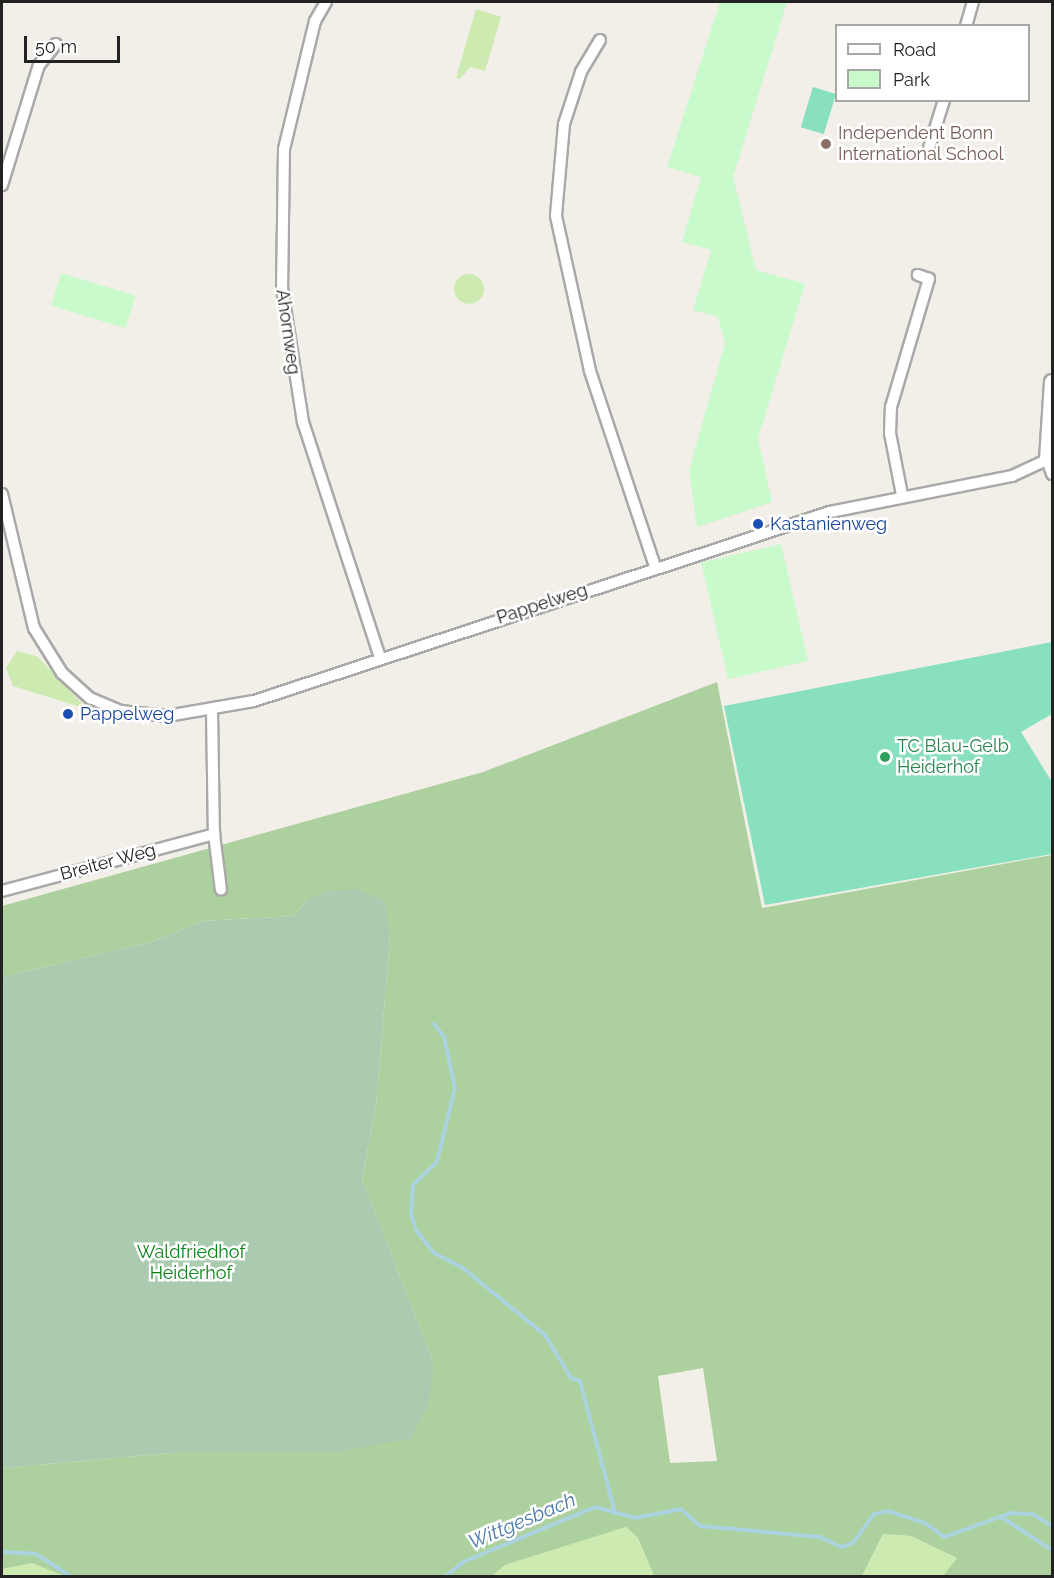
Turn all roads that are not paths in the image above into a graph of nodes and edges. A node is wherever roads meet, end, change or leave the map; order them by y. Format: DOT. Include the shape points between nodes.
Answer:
graph roads {
  1 [pos="326,2"];
  2 [pos="974,2"];
  3 [pos="967,24"];
  4 [pos="600,40"];
  5 [pos="56,44"];
  6 [pos="943,102"];
  7 [pos="929,148"];
  8 [pos="2,185"];
  9 [pos="918,275"];
  10 [pos="1053,382"];
  11 [pos="1050,461"];
  12 [pos="1053,474"];
  13 [pos="2,494"];
  14 [pos="902,495"];
  15 [pos="655,566"];
  16 [pos="380,658"];
  17 [pos="212,711"];
  18 [pos="214,834"];
  19 [pos="221,890"];
  20 [pos="2,891"];
  1 -- 16 [label="street, Ahornweg" via="315,21 284,149 282,288 303,422"];
  2 -- 3 [label="street"];
  4 -- 15 [label="street" via="581,72 564,124 556,216 590,371"];
  5 -- 8 [label="street" via="39,65"];
  6 -- 7 [label="street"];
  9 -- 14 [label="street" via="929,279 891,407 890,433"];
  10 -- 11 [label="street"];
  11 -- 12 [label="street"];
  11 -- 14 [label="street, Pappelweg" via="1012,476"];
  13 -- 17 [label="street, Pappelweg" via="34,628 62,673 90,698 121,711 168,716"];
  14 -- 15 [label="street, Pappelweg" via="784,525"];
  15 -- 16 [label="street, Pappelweg"];
  16 -- 17 [label="street, Pappelweg"];
  17 -- 18 [label="street"];
  18 -- 19 [label="street"];
  18 -- 20 [label="street, Breiter Weg"];
}
